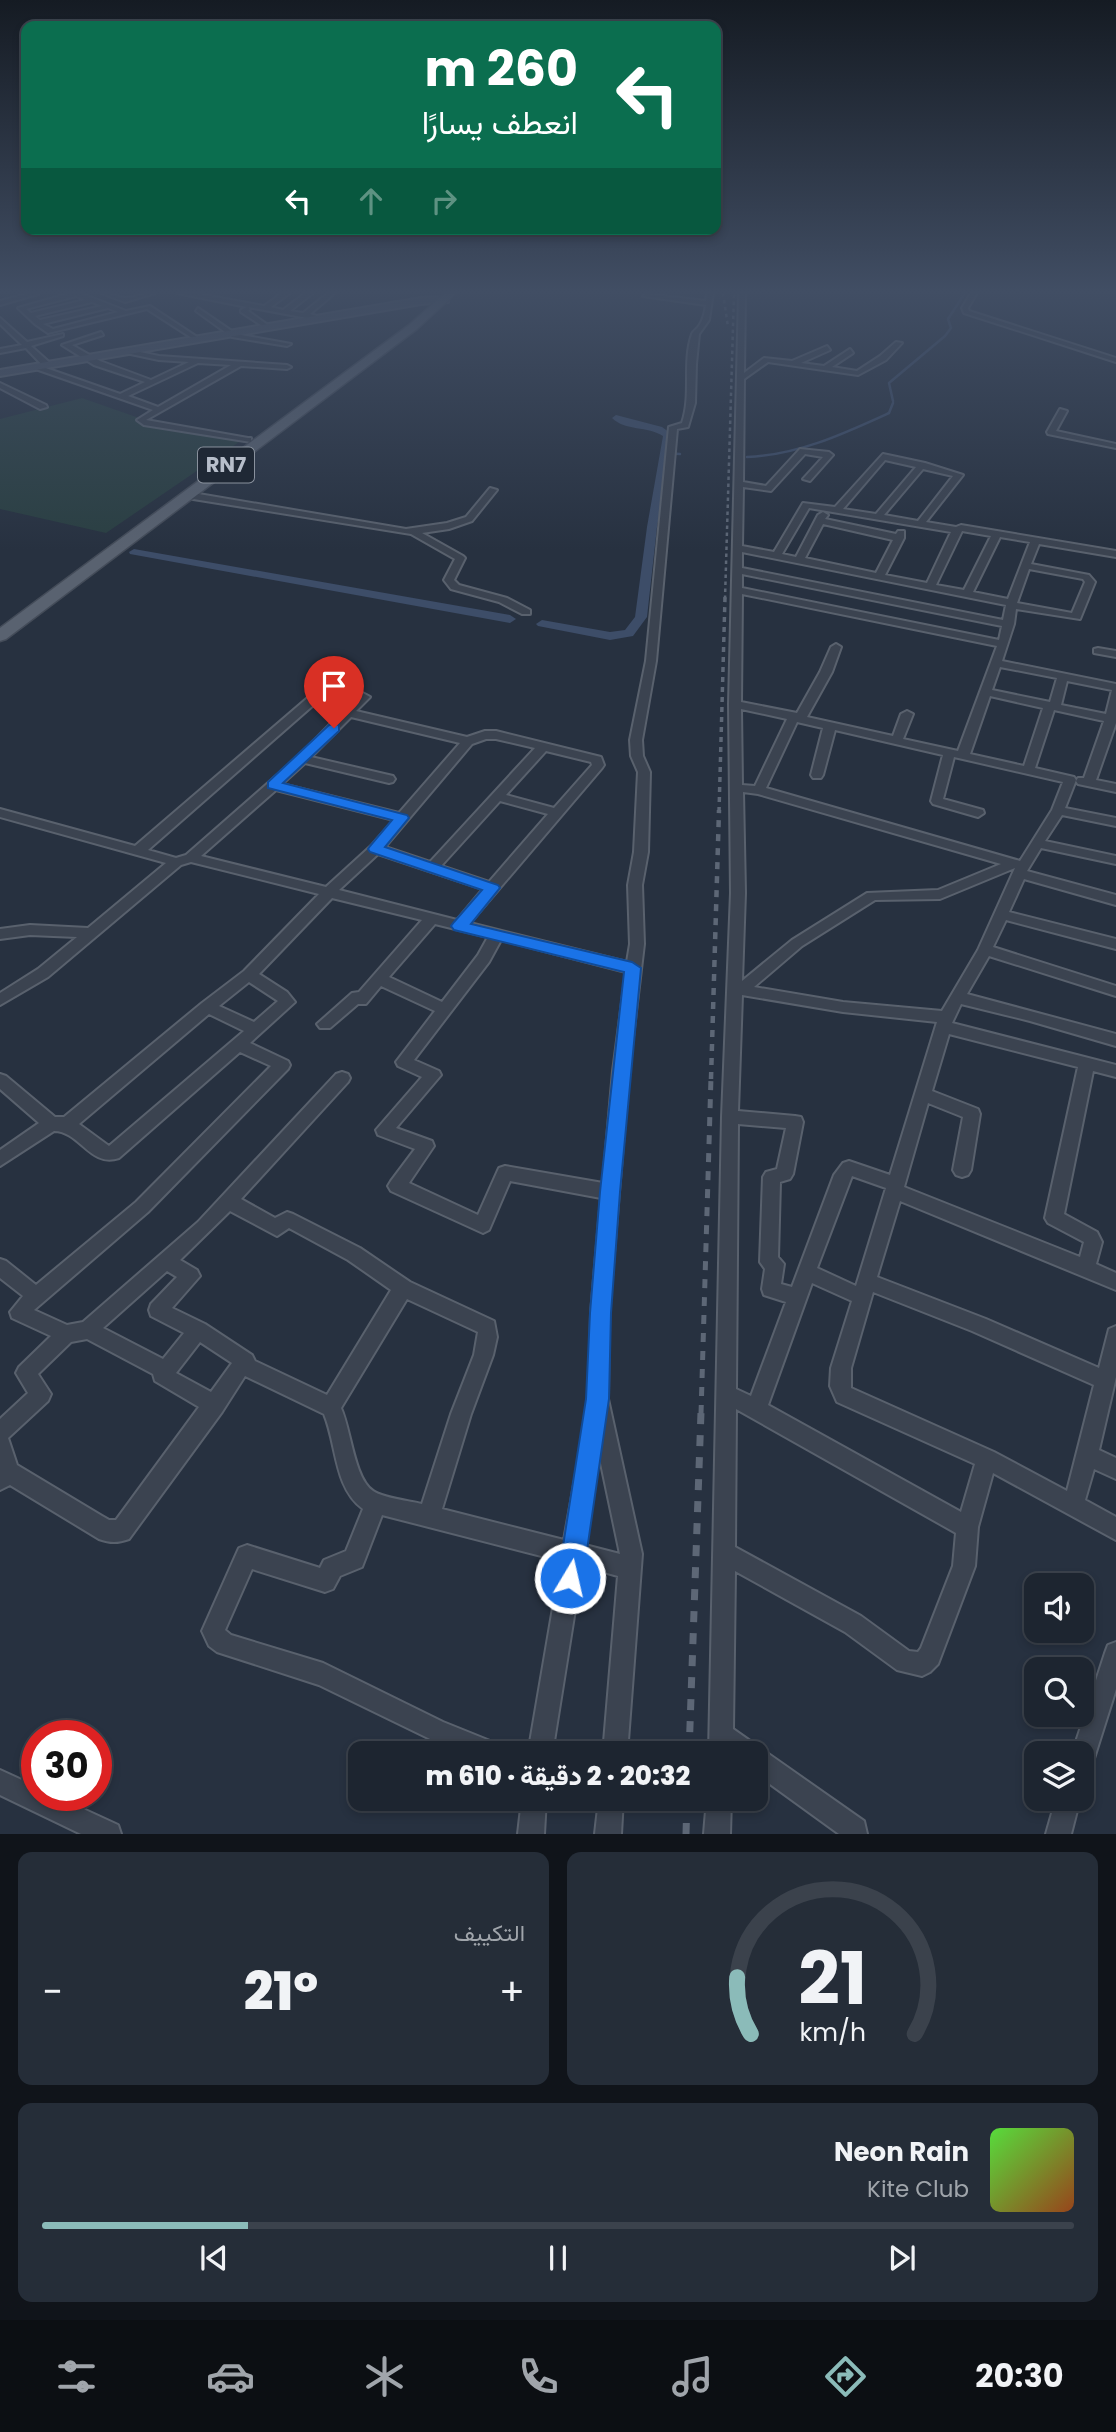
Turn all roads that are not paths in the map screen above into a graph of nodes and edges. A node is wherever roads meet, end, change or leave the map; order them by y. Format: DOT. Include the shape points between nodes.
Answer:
graph roads {
  1 [pos="65,379"];
  2 [pos="142,379"];
  3 [pos="158,379"];
  4 [pos="212,379"];
  5 [pos="340,379"];
  6 [pos="693,379"];
  7 [pos="740,379"];
  8 [pos="151,382"];
  9 [pos="0,385"];
  10 [pos="120,397"];
  11 [pos="43,407"];
  12 [pos="157,409"];
  13 [pos="1063,411"];
  14 [pos="269,429"];
  15 [pos="248,440"];
  16 [pos="1116,446"];
  17 [pos="922,465"];
  18 [pos="807,479"];
  19 [pos="740,484"];
  20 [pos="493,490"];
  21 [pos="187,495"];
  22 [pos="827,507"];
  23 [pos="839,508"];
  24 [pos="879,516"];
  25 [pos="820,521"];
  26 [pos="907,522"];
  27 [pos="920,524"];
  28 [pos="957,530"];
  29 [pos="414,532"];
  30 [pos="997,534"];
  31 [pos="899,538"];
  32 [pos="1035,541"];
  33 [pos="738,548"];
  34 [pos="1116,554"];
  35 [pos="777,555"];
  36 [pos="799,560"];
  37 [pos="1027,566"];
  38 [pos="737,570"];
  39 [pos="853,571"];
  40 [pos="879,577"];
  41 [pos="930,587"];
  42 [pos="737,590"];
  43 [pos="843,591"];
  44 [pos="967,593"];
  45 [pos="881,599"];
  46 [pos="1012,604"];
  47 [pos="526,612"];
  48 [pos="872,618"];
  49 [pos="1009,624"];
  50 [pos="0,625"];
  51 [pos="0,636"];
  52 [pos="1003,644"];
  53 [pos="836,647"];
  54 [pos="1098,651"];
  55 [pos="1116,654"];
  56 [pos="996,663"];
  57 [pos="1063,676"];
  58 [pos="1116,687"];
  59 [pos="986,692"];
  60 [pos="1116,692"];
  61 [pos="735,704"];
  62 [pos="1053,706"];
  63 [pos="349,713"];
  64 [pos="907,715"];
  65 [pos="797,717"];
  66 [pos="1113,719"];
  67 [pos="830,725"];
  68 [pos="897,740"];
  69 [pos="468,741"];
  70 [pos="544,746"];
  71 [pos="956,754"];
  72 [pos="303,759"];
  73 [pos="1028,771"];
  74 [pos="817,775"];
  75 [pos="389,779"];
  76 [pos="1070,780"];
  77 [pos="1089,782"];
  78 [pos="273,785"];
  79 [pos="736,788"];
  80 [pos="1116,788"];
  81 [pos="759,790"];
  82 [pos="498,797"];
  83 [pos="1058,810"];
  84 [pos="0,813"];
  85 [pos="558,813"];
  86 [pos="978,813"];
  87 [pos="402,818"];
  88 [pos="1116,822"];
  89 [pos="1038,843"];
  90 [pos="376,849"];
  91 [pos="137,852"];
  92 [pos="183,860"];
  93 [pos="1116,860"];
  94 [pos="433,867"];
  95 [pos="1019,867"];
  96 [pos="493,888"];
  97 [pos="329,892"];
  98 [pos="1116,900"];
  99 [pos="1000,914"];
  100 [pos="432,919"];
  101 [pos="459,926"];
  102 [pos="91,933"];
  103 [pos="0,934"];
  104 [pos="496,935"];
  105 [pos="1116,944"];
  106 [pos="985,950"];
  107 [pos="632,968"];
  108 [pos="249,975"];
  109 [pos="379,979"];
  110 [pos="738,989"];
  111 [pos="1116,991"];
  112 [pos="956,997"];
  113 [pos="0,1000"];
  114 [pos="207,1007"];
  115 [pos="443,1009"];
  116 [pos="945,1022"];
  117 [pos="325,1024"];
  118 [pos="254,1029"];
  119 [pos="1116,1040"];
  120 [pos="238,1044"];
  121 [pos="1087,1063"];
  122 [pos="1116,1071"];
  123 [pos="342,1078"];
  124 [pos="0,1080"];
  125 [pos="922,1094"];
  126 [pos="730,1117"];
  127 [pos="60,1124"];
  128 [pos="0,1158"];
  129 [pos="962,1170"];
  130 [pos="895,1187"];
  131 [pos="610,1192"];
  132 [pos="228,1201"];
  133 [pos="166,1261"];
  134 [pos="0,1268"];
  135 [pos="1086,1268"];
  136 [pos="806,1272"];
  137 [pos="1116,1282"];
  138 [pos="404,1287"];
  139 [pos="865,1289"];
  140 [pos="36,1296"];
  141 [pos="796,1296"];
  142 [pos="88,1330"];
  143 [pos="198,1330"];
  144 [pos="66,1334"];
  145 [pos="1116,1335"];
  146 [pos="242,1365"];
  147 [pos="166,1371"];
  148 [pos="1109,1374"];
  149 [pos="727,1395"];
  150 [pos="598,1399"];
  151 [pos="215,1405"];
  152 [pos="331,1406"];
  153 [pos="756,1409"];
  154 [pos="0,1432"];
  155 [pos="0,1442"];
  156 [pos="1088,1455"];
  157 [pos="986,1459"];
  158 [pos="1116,1469"];
  159 [pos="5,1476"];
  160 [pos="376,1503"];
  161 [pos="1073,1504"];
  162 [pos="429,1516"];
  163 [pos="967,1527"];
  164 [pos="1116,1529"];
  165 [pos="575,1553"];
  166 [pos="724,1553"];
  167 [pos="631,1568"];
  168 [pos="1116,1653"];
  169 [pos="461,1741"];
  170 [pos="543,1741"];
  171 [pos="615,1741"];
  172 [pos="721,1741"];
  173 [pos="1088,1741"];
  174 [pos="768,1768"];
  175 [pos="0,1782"];
  176 [pos="533,1811"];
  177 [pos="607,1811"];
  178 [pos="718,1811"];
  179 [pos="1064,1811"];
  180 [pos="109,1833"];
  181 [pos="531,1833"];
  182 [pos="608,1833"];
  183 [pos="717,1833"];
  184 [pos="854,1833"];
  185 [pos="1058,1833"];
  1 -- 10 [label="street"];
  2 -- 8 [label="street"];
  3 -- 8 [label="street"];
  4 -- 12 [label="street"];
  5 -- 14 [label="main road, RN7"];
  6 -- 107 [label="street" via="695,395 685,425 673,428 651,661 636,740 644,772 635,886 637,944"];
  7 -- 19 [label="street"];
  8 -- 10 [label="street"];
  9 -- 11 [label="street"];
  10 -- 12 [label="street"];
  12 -- 15 [label="street" via="141,422"];
  13 -- 16 [label="street" via="1051,432"];
  14 -- 15 [label="main road, RN7"];
  14 -- 21 [label="main road, RN7"];
  15 -- 50 [label="main road, RN7"];
  17 -- 23 [label="street" via="883,457"];
  17 -- 24 [label="street"];
  17 -- 27 [label="street" via="959,475"];
  18 -- 19 [label="street" via="829,455 803,451 768,489"];
  19 -- 33 [label="street"];
  20 -- 29 [label="street" via="469,519"];
  21 -- 29 [label="street"];
  21 -- 51 [label="main road, RN7"];
  22 -- 23 [label="street"];
  22 -- 25 [label="street"];
  22 -- 35 [label="street" via="804,506"];
  23 -- 24 [label="street"];
  24 -- 26 [label="street"];
  25 -- 31 [label="street"];
  25 -- 36 [label="street"];
  26 -- 27 [label="street"];
  26 -- 31 [label="street"];
  27 -- 28 [label="street"];
  28 -- 30 [label="street"];
  28 -- 41 [label="street"];
  29 -- 47 [label="street" via="460,558 449,580 455,587 503,600"];
  30 -- 32 [label="street"];
  30 -- 44 [label="street"];
  31 -- 40 [label="street"];
  32 -- 34 [label="street"];
  32 -- 37 [label="street"];
  33 -- 35 [label="street"];
  33 -- 38 [label="street"];
  35 -- 36 [label="street"];
  36 -- 39 [label="street"];
  37 -- 46 [label="street"];
  37 -- 46 [label="street" via="1086,577 1090,582 1076,617"];
  38 -- 42 [label="street"];
  38 -- 43 [label="street"];
  39 -- 40 [label="street"];
  39 -- 43 [label="street"];
  40 -- 41 [label="street"];
  41 -- 44 [label="street"];
  42 -- 48 [label="street"];
  42 -- 61 [label="street"];
  43 -- 45 [label="street"];
  44 -- 46 [label="street"];
  45 -- 48 [label="street"];
  45 -- 49 [label="street"];
  46 -- 49 [label="street"];
  48 -- 52 [label="street"];
  49 -- 52 [label="street"];
  52 -- 56 [label="street"];
  53 -- 65 [label="street"];
  54 -- 55 [label="street"];
  56 -- 57 [label="street"];
  56 -- 59 [label="street"];
  57 -- 58 [label="street"];
  57 -- 62 [label="street"];
  59 -- 62 [label="street"];
  59 -- 71 [label="street"];
  60 -- 66 [label="street"];
  61 -- 65 [label="street"];
  61 -- 79 [label="street"];
  62 -- 66 [label="street"];
  62 -- 73 [label="street"];
  63 -- 69 [label="street"];
  63 -- 72 [label="street"];
  63 -- 91 [label="street" via="362,696 322,691"];
  64 -- 68 [label="street"];
  65 -- 67 [label="street"];
  65 -- 81 [label="street"];
  66 -- 77 [label="street"];
  67 -- 68 [label="street"];
  67 -- 74 [label="street"];
  68 -- 71 [label="street"];
  69 -- 70 [label="street" via="485,735"];
  69 -- 87 [label="street"];
  70 -- 82 [label="street"];
  70 -- 85 [label="street" via="591,757 598,765"];
  71 -- 73 [label="street"];
  71 -- 86 [label="street" via="937,801"];
  72 -- 75 [label="street"];
  72 -- 78 [label="street"];
  73 -- 76 [label="street"];
  76 -- 77 [label="street"];
  76 -- 83 [label="street"];
  77 -- 80 [label="street"];
  78 -- 87 [label="street"];
  78 -- 92 [label="street"];
  79 -- 81 [label="street"];
  79 -- 110 [label="street"];
  81 -- 95 [label="street"];
  82 -- 85 [label="street"];
  82 -- 94 [label="street"];
  83 -- 88 [label="street"];
  83 -- 89 [label="street"];
  84 -- 91 [label="street"];
  85 -- 96 [label="street"];
  87 -- 90 [label="street"];
  89 -- 93 [label="street"];
  89 -- 95 [label="street"];
  90 -- 94 [label="street"];
  90 -- 97 [label="street"];
  91 -- 92 [label="street"];
  92 -- 97 [label="street"];
  92 -- 102 [label="street"];
  94 -- 96 [label="street"];
  95 -- 98 [label="street"];
  95 -- 99 [label="street"];
  95 -- 110 [label="street" via="940,894 872,896 797,943"];
  96 -- 101 [label="street"];
  97 -- 100 [label="street"];
  97 -- 108 [label="street"];
  99 -- 105 [label="street"];
  99 -- 106 [label="street"];
  100 -- 101 [label="street"];
  100 -- 109 [label="street"];
  101 -- 104 [label="street"];
  102 -- 103 [label="street" via="30,930"];
  102 -- 113 [label="street" via="43,973"];
  104 -- 107 [label="street"];
  104 -- 115 [label="street" via="484,958"];
  106 -- 111 [label="street"];
  106 -- 112 [label="street"];
  107 -- 131 [label="street"];
  108 -- 114 [label="street"];
  108 -- 118 [label="street" via="287,1002"];
  109 -- 115 [label="street"];
  109 -- 117 [label="street" via="361,1000 357,997"];
  110 -- 116 [label="street"];
  110 -- 126 [label="street"];
  112 -- 116 [label="street"];
  112 -- 119 [label="street"];
  114 -- 118 [label="street"];
  114 -- 127 [label="street"];
  115 -- 131 [label="street" via="404,1062 433,1075 384,1130 426,1146 397,1186 483,1225 505,1173"];
  116 -- 121 [label="street"];
  116 -- 125 [label="street"];
  118 -- 120 [label="street"];
  120 -- 127 [label="street" via="113,1153 103,1153"];
  120 -- 140 [label="street" via="282,1065 142,1207"];
  121 -- 122 [label="street"];
  121 -- 135 [label="street" via="1054,1211 1056,1221 1092,1240"];
  123 -- 132 [label="street"];
  124 -- 127 [label="street"];
  125 -- 129 [label="street" via="972,1114"];
  125 -- 130 [label="street"];
  126 -- 141 [label="street" via="795,1122 785,1174 772,1177 769,1262 775,1264 771,1289"];
  126 -- 149 [label="street"];
  127 -- 128 [label="street"];
  130 -- 135 [label="street"];
  130 -- 136 [label="street" via="849,1168"];
  130 -- 139 [label="street"];
  131 -- 150 [label="street"];
  132 -- 133 [label="street"];
  132 -- 138 [label="street" via="277,1228 287,1219"];
  133 -- 142 [label="street"];
  133 -- 143 [label="street" via="191,1276 158,1310"];
  134 -- 140 [label="street"];
  135 -- 137 [label="street"];
  136 -- 139 [label="street"];
  136 -- 141 [label="street"];
  138 -- 152 [label="street"];
  138 -- 162 [label="street" via="476,1320 487,1327 489,1339"];
  139 -- 148 [label="street" via="979,1325"];
  139 -- 157 [label="street" via="841,1368 844,1395"];
  140 -- 144 [label="street" via="19,1312"];
  141 -- 153 [label="street"];
  142 -- 144 [label="street"];
  142 -- 147 [label="street"];
  143 -- 146 [label="street" via="245,1361"];
  143 -- 147 [label="street"];
  144 -- 154 [label="street" via="26,1373 41,1394"];
  145 -- 148 [label="street"];
  146 -- 151 [label="street"];
  146 -- 152 [label="street"];
  147 -- 151 [label="street" via="162,1375"];
  148 -- 156 [label="street"];
  149 -- 153 [label="street"];
  149 -- 166 [label="street"];
  150 -- 165 [label="street"];
  150 -- 167 [label="street"];
  151 -- 159 [label="street" via="126,1526 116,1533"];
  152 -- 160 [label="street" via="352,1484"];
  153 -- 163 [label="street"];
  155 -- 159 [label="street"];
  156 -- 158 [label="street"];
  156 -- 161 [label="street"];
  157 -- 161 [label="street"];
  157 -- 163 [label="street"];
  160 -- 162 [label="street"];
  160 -- 169 [label="street" via="354,1559 332,1568 325,1581 247,1556 214,1631 225,1644 323,1675"];
  161 -- 164 [label="street"];
  162 -- 165 [label="street"];
  163 -- 166 [label="street" via="964,1566 930,1656 922,1664 905,1662 853,1624"];
  165 -- 167 [label="street"];
  165 -- 170 [label="street"];
  166 -- 172 [label="street"];
  167 -- 171 [label="street"];
  168 -- 173 [label="street"];
  174 -- 184 [label="street"];
  175 -- 180 [label="street"];
  176 -- 181 [label="street"];
  177 -- 182 [label="street"];
  178 -- 183 [label="street"];
  179 -- 185 [label="street"];
}
